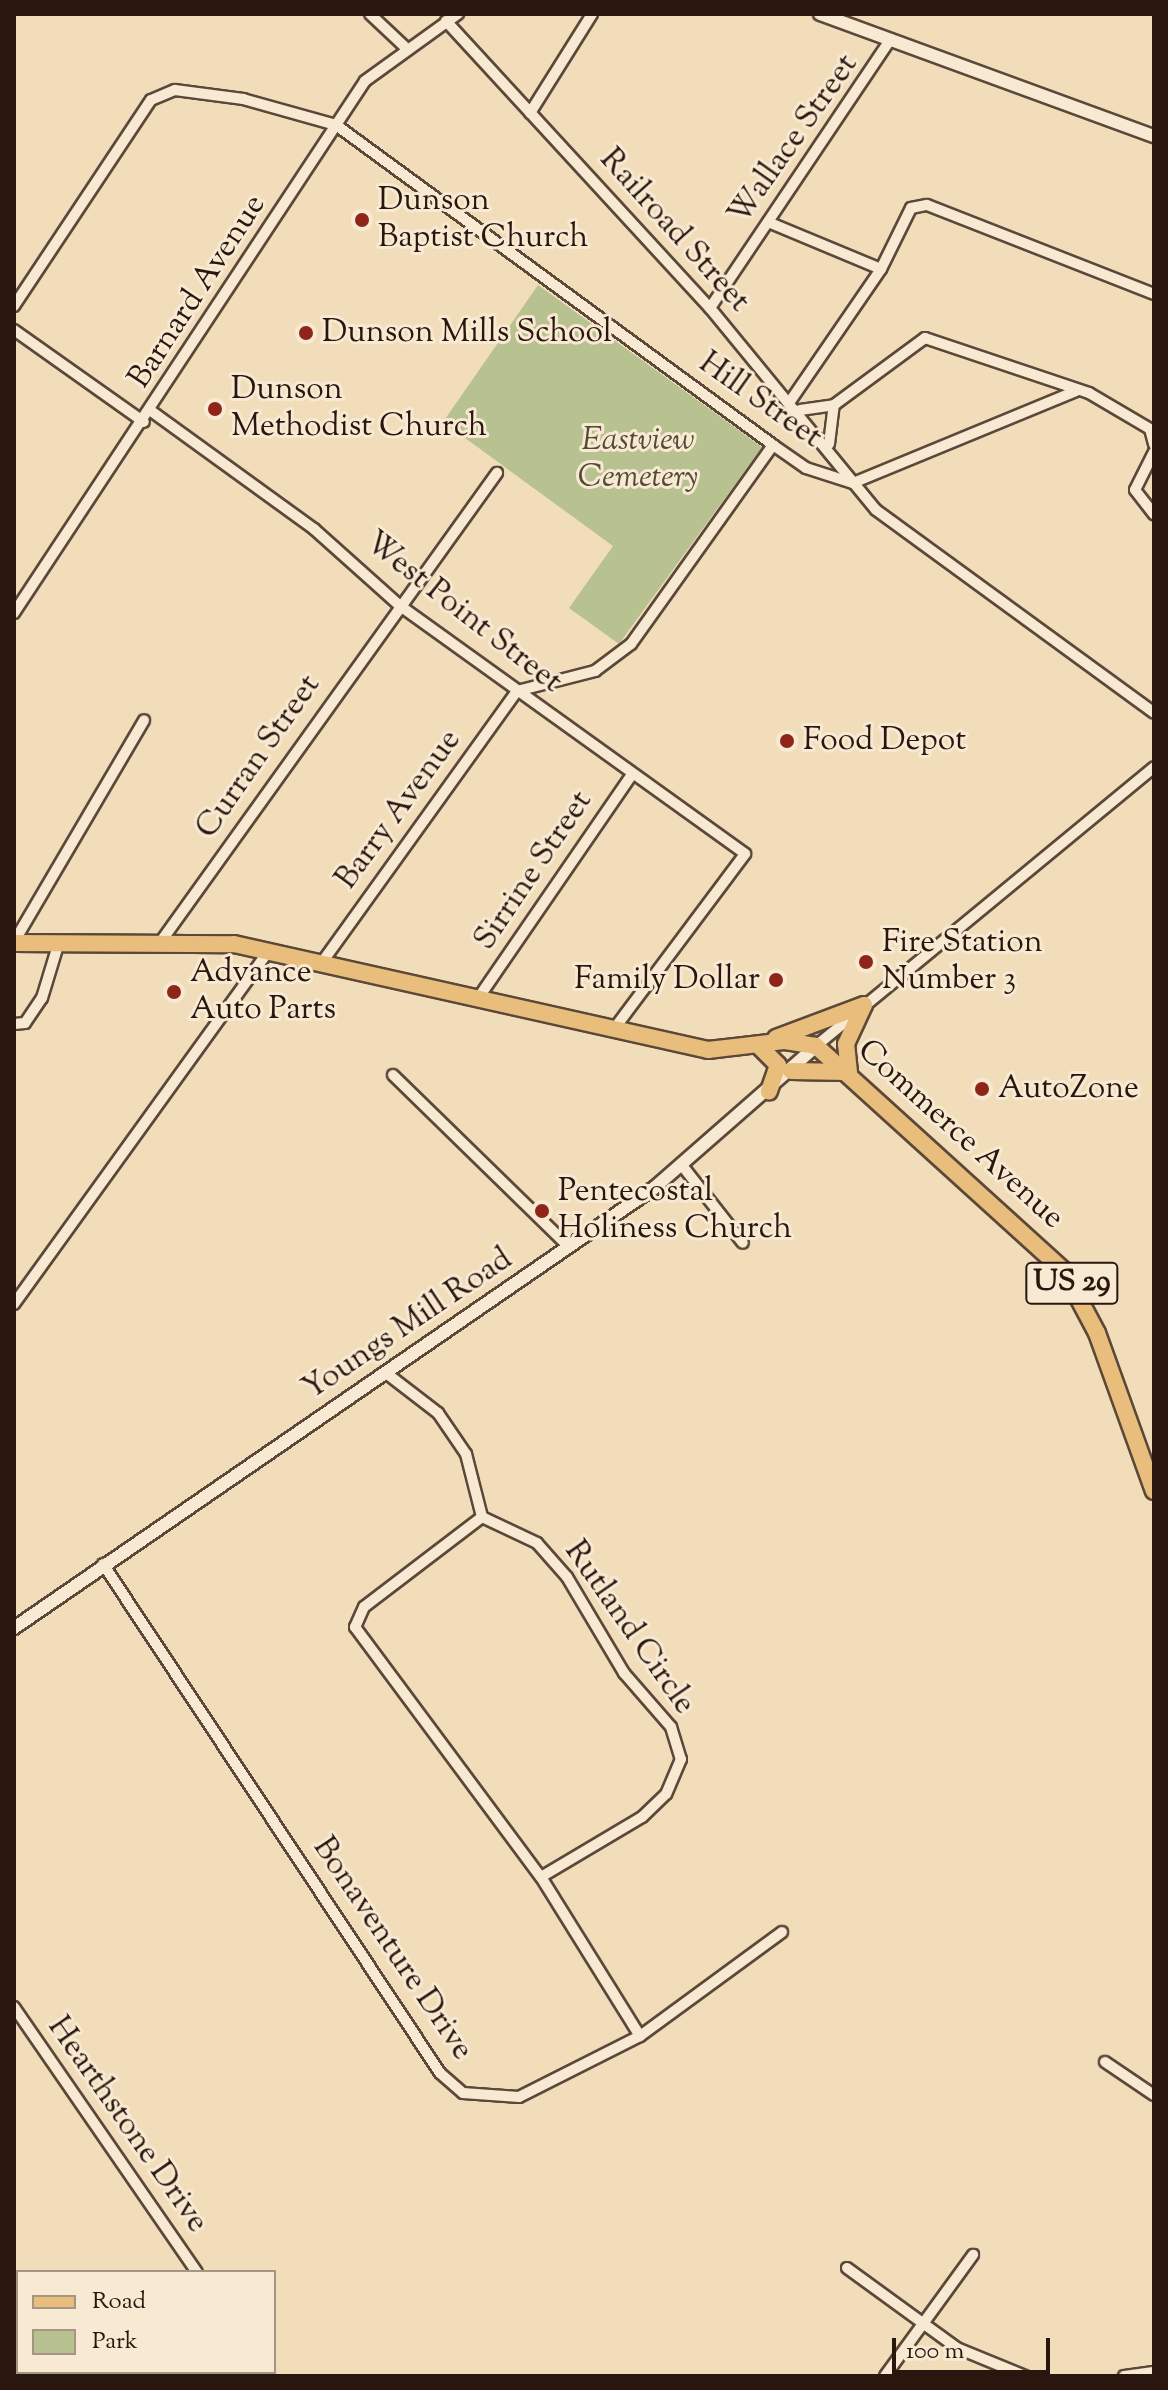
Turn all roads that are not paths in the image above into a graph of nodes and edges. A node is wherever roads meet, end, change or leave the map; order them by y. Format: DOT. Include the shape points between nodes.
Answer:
graph roads {
  1 [pos="370,14"];
  2 [pos="458,14"];
  3 [pos="592,14"];
  4 [pos="820,14"];
  5 [pos="446,21"];
  6 [pos="891,39"];
  7 [pos="404,46"];
  8 [pos="530,113"];
  9 [pos="336,125"];
  10 [pos="1154,136"];
  11 [pos="768,222"];
  12 [pos="881,269"];
  13 [pos="1154,294"];
  14 [pos="14,306"];
  15 [pos="710,308"];
  16 [pos="14,330"];
  17 [pos="1076,391"];
  18 [pos="791,400"];
  19 [pos="834,405"];
  20 [pos="800,410"];
  21 [pos="151,411"];
  22 [pos="144,422"];
  23 [pos="829,444"];
  24 [pos="1154,444"];
  25 [pos="773,445"];
  26 [pos="1154,452"];
  27 [pos="497,473"];
  28 [pos="853,483"];
  29 [pos="1154,514"];
  30 [pos="399,605"];
  31 [pos="14,613"];
  32 [pos="517,691"];
  33 [pos="1154,713"];
  34 [pos="144,720"];
  35 [pos="1154,767"];
  36 [pos="632,774"];
  37 [pos="162,940"];
  38 [pos="59,942"];
  39 [pos="14,943"];
  40 [pos="270,949"];
  41 [pos="323,961"];
  42 [pos="479,997"];
  43 [pos="864,1005"];
  44 [pos="14,1024"];
  45 [pos="614,1029"];
  46 [pos="758,1045"];
  47 [pos="816,1046"];
  48 [pos="791,1071"];
  49 [pos="849,1072"];
  50 [pos="393,1075"];
  51 [pos="769,1091"];
  52 [pos="681,1164"];
  53 [pos="743,1243"];
  54 [pos="569,1247"];
  55 [pos="14,1304"];
  56 [pos="386,1373"];
  57 [pos="1154,1491"];
  58 [pos="482,1517"];
  59 [pos="103,1564"];
  60 [pos="14,1628"];
  61 [pos="541,1877"];
  62 [pos="782,1932"];
  63 [pos="14,2007"];
  64 [pos="640,2036"];
  65 [pos="1105,2062"];
  66 [pos="1154,2095"];
  67 [pos="973,2255"];
  68 [pos="847,2268"];
  69 [pos="196,2270"];
  70 [pos="923,2325"];
  71 [pos="1154,2372"];
  72 [pos="1139,2375"];
  73 [pos="885,2376"];
  74 [pos="1025,2376"];
  75 [pos="1124,2376"];
  1 -- 7 [label="street"];
  2 -- 5 [label="street, Barnard Avenue"];
  3 -- 8 [label="street"];
  4 -- 6 [label="street"];
  5 -- 7 [label="street, Barnard Avenue"];
  5 -- 8 [label="street, Railroad Street"];
  6 -- 10 [label="street"];
  6 -- 11 [label="street, Wallace Street"];
  7 -- 9 [label="street, Barnard Avenue" via="365,81"];
  8 -- 15 [label="street, Railroad Street"];
  9 -- 14 [label="street" via="243,99 162,92 136,119"];
  9 -- 21 [label="street, Barnard Avenue"];
  9 -- 25 [label="street, Hill Street"];
  11 -- 12 [label="street"];
  11 -- 15 [label="street, Wallace Street"];
  12 -- 13 [label="street" via="899,224 911,208 927,205"];
  12 -- 18 [label="street"];
  15 -- 18 [label="street, Railroad Street"];
  16 -- 22 [label="street"];
  17 -- 19 [label="street" via="925,338"];
  17 -- 24 [label="street" via="1128,411 1150,429"];
  17 -- 28 [label="street"];
  18 -- 20 [label="street, Railroad Street"];
  19 -- 20 [label="street"];
  19 -- 23 [label="street"];
  20 -- 23 [label="street, Railroad Street"];
  21 -- 22 [label="street, Barnard Avenue"];
  21 -- 30 [label="street, West Point Street" via="314,529"];
  22 -- 31 [label="street, Barnard Avenue"];
  23 -- 28 [label="street, Railroad Street"];
  25 -- 28 [label="street, Hill Street" via="806,468"];
  25 -- 32 [label="street" via="631,644 595,671"];
  26 -- 29 [label="street" via="1135,490"];
  27 -- 30 [label="street, Curran Street"];
  28 -- 33 [label="street, Hill Street" via="941,562"];
  30 -- 32 [label="street, West Point Street"];
  30 -- 37 [label="street, Curran Street"];
  32 -- 36 [label="street, West Point Street"];
  32 -- 41 [label="street, Barry Avenue"];
  34 -- 39 [label="street"];
  35 -- 43 [label="street"];
  36 -- 42 [label="street, Sirrine Street"];
  36 -- 45 [label="street, West Point Street" via="745,854"];
  37 -- 38 [label="main road"];
  37 -- 40 [label="main road"];
  38 -- 39 [label="main road"];
  38 -- 44 [label="street" via="42,998 25,1023"];
  40 -- 41 [label="main road"];
  40 -- 55 [label="street"];
  41 -- 42 [label="main road"];
  42 -- 45 [label="main road"];
  43 -- 46 [label="main road"];
  43 -- 47 [label="street"];
  43 -- 49 [label="main road" via="846,1044"];
  45 -- 46 [label="main road" via="708,1050"];
  46 -- 47 [label="main road"];
  46 -- 51 [label="main road" via="778,1065"];
  47 -- 48 [label="street, Youngs Mill Road"];
  47 -- 49 [label="main road, Commerce Avenue / US 29"];
  48 -- 49 [label="main road"];
  48 -- 51 [label="street, Youngs Mill Road"];
  49 -- 57 [label="main road, Commerce Avenue / US 29" via="1064,1271 1097,1333"];
  50 -- 54 [label="street"];
  51 -- 52 [label="street, Youngs Mill Road"];
  52 -- 53 [label="street"];
  52 -- 54 [label="street, Youngs Mill Road"];
  54 -- 56 [label="street, Youngs Mill Road"];
  56 -- 58 [label="street" via="438,1413 466,1454"];
  56 -- 59 [label="street, Youngs Mill Road"];
  58 -- 61 [label="street" via="364,1607 355,1627"];
  58 -- 61 [label="street, Rutland Circle" via="537,1543 567,1577 624,1673 671,1727 681,1759 674,1783 642,1817"];
  59 -- 60 [label="street, Youngs Mill Road"];
  59 -- 64 [label="street, Bonaventure Drive" via="440,2073 463,2093 501,2101"];
  61 -- 64 [label="street"];
  62 -- 64 [label="street, Bonaventure Drive"];
  63 -- 69 [label="street, Hearthstone Drive"];
  65 -- 66 [label="street"];
  67 -- 70 [label="street"];
  68 -- 70 [label="street"];
  70 -- 73 [label="street"];
  70 -- 74 [label="street"];
  71 -- 72 [label="street"];
  72 -- 75 [label="street"];
}
